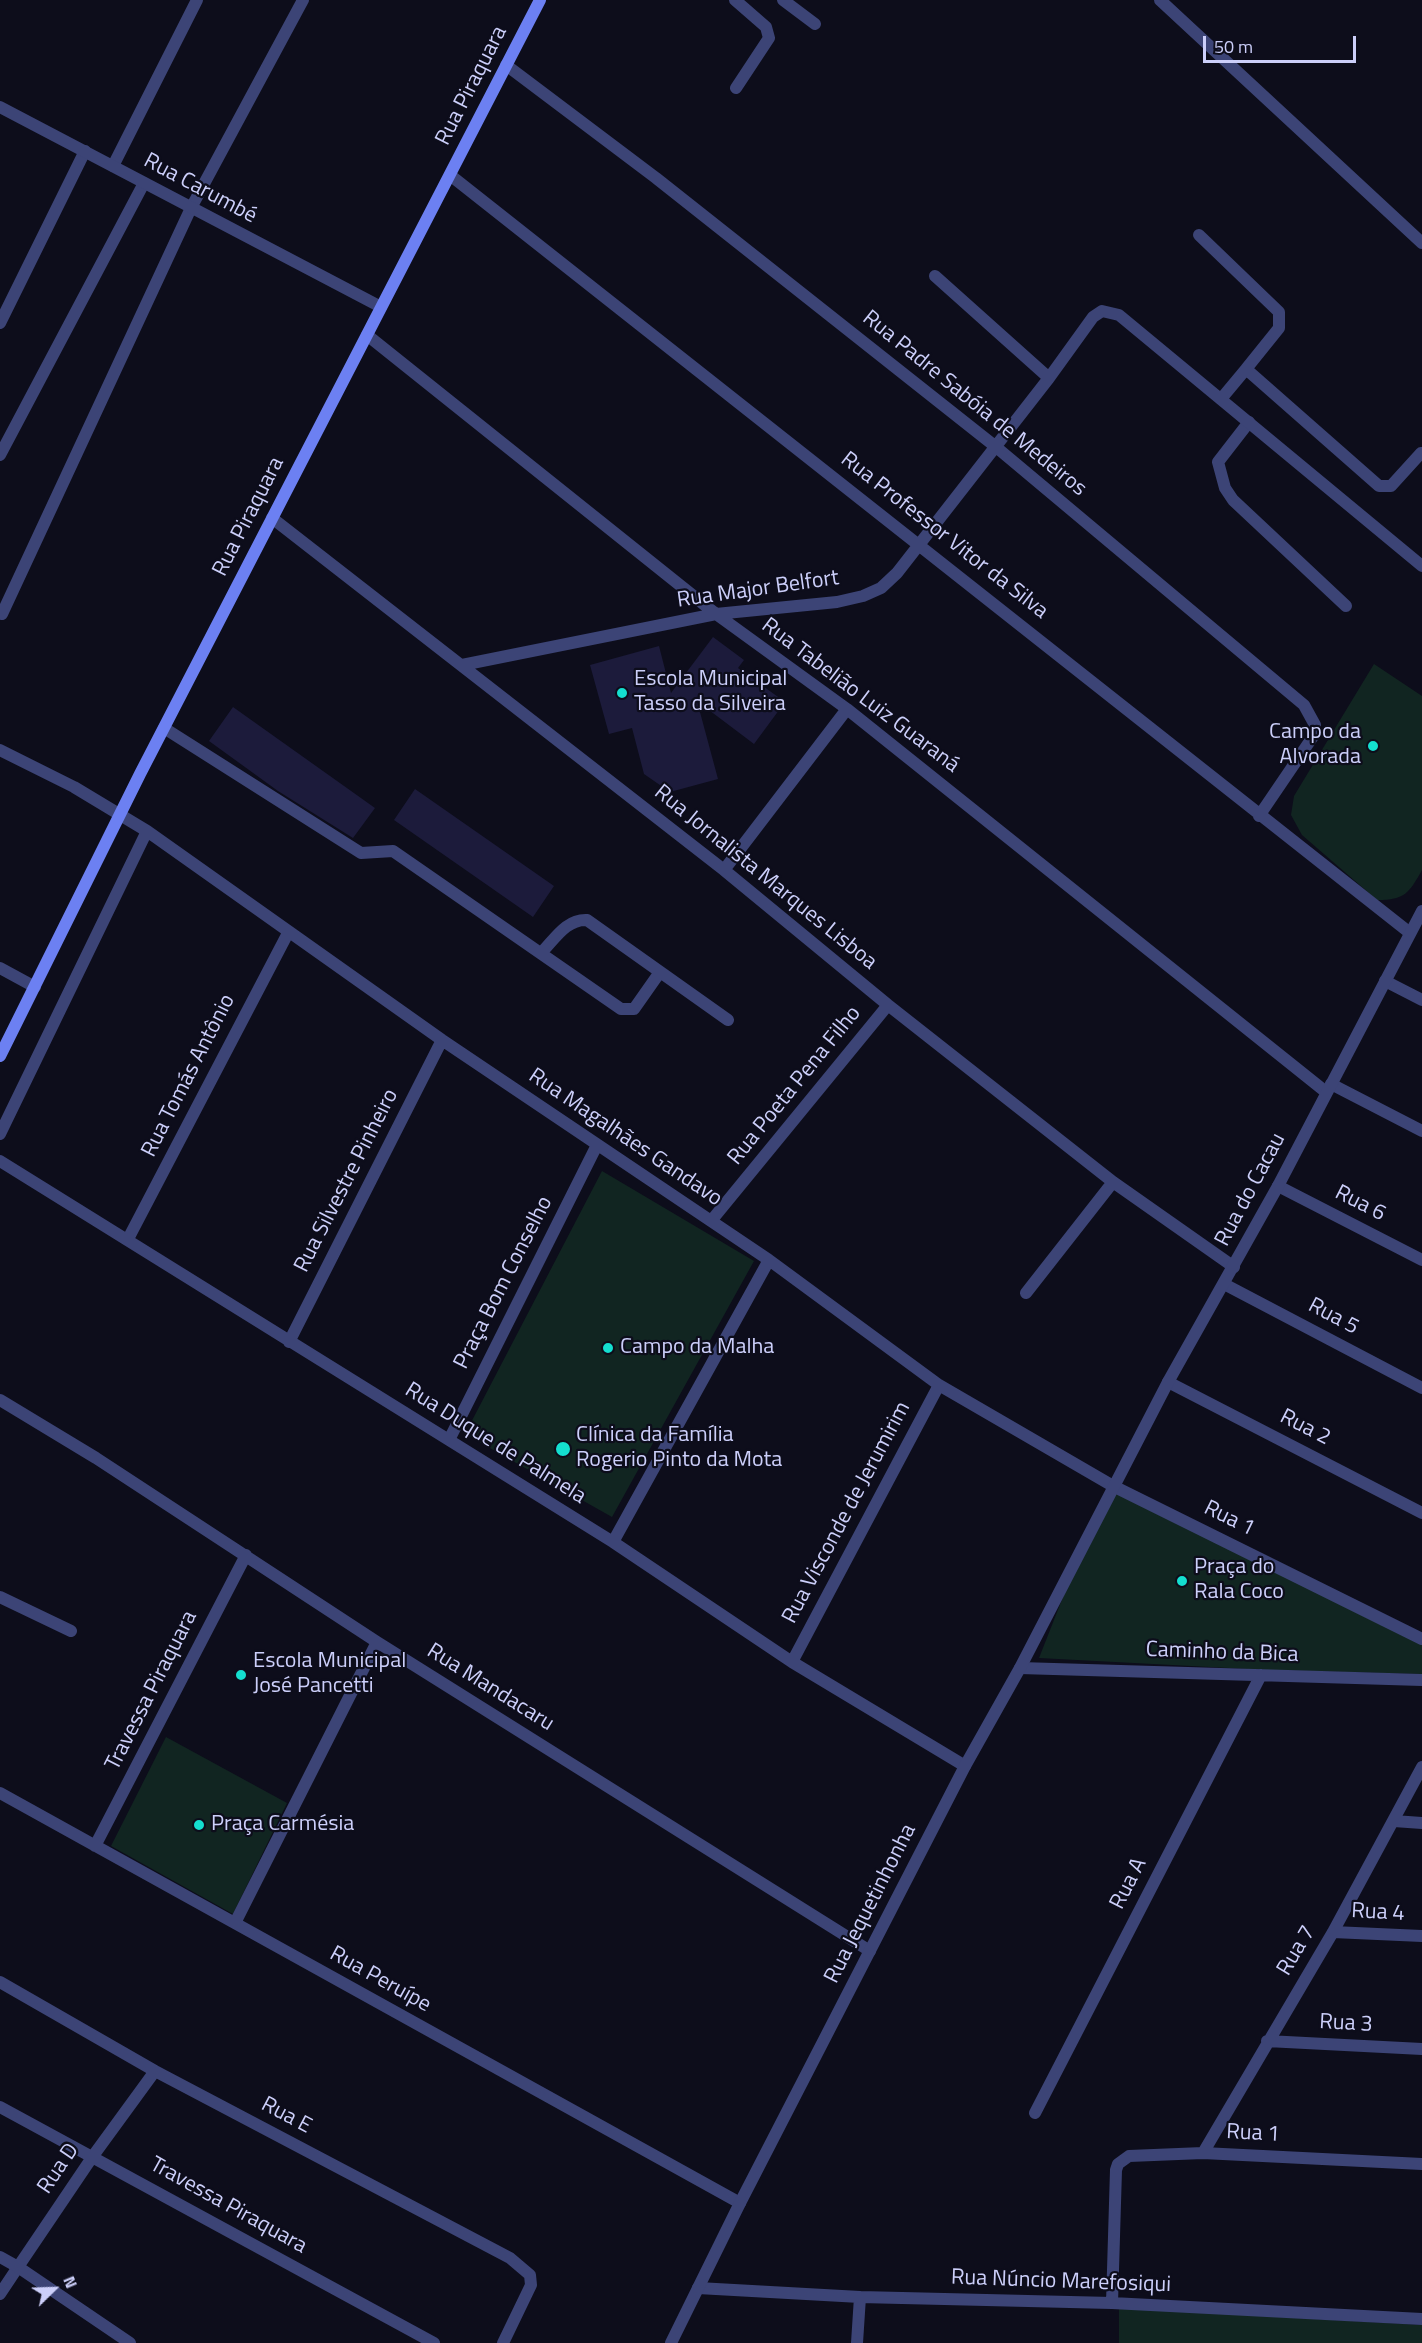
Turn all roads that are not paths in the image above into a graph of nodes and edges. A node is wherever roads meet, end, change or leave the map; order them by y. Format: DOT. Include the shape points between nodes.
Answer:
graph roads {
  1 [pos="197,0"];
  2 [pos="303,0"];
  3 [pos="540,0"];
  4 [pos="735,0"];
  5 [pos="783,0"];
  6 [pos="1160,0"];
  7 [pos="815,24"];
  8 [pos="506,65"];
  9 [pos="736,88"];
  10 [pos="0,107"];
  11 [pos="85,151"];
  12 [pos="113,166"];
  13 [pos="450,175"];
  14 [pos="144,183"];
  15 [pos="191,208"];
  16 [pos="1199,235"];
  17 [pos="1422,243"];
  18 [pos="935,276"];
  19 [pos="381,307"];
  20 [pos="0,323"];
  21 [pos="367,335"];
  22 [pos="1246,369"];
  23 [pos="1049,378"];
  24 [pos="1221,399"];
  25 [pos="1249,422"];
  26 [pos="996,447"];
  27 [pos="1421,453"];
  28 [pos="0,455"];
  29 [pos="272,518"];
  30 [pos="920,543"];
  31 [pos="1422,566"];
  32 [pos="1346,606"];
  33 [pos="2,614"];
  34 [pos="716,614"];
  35 [pos="462,664"];
  36 [pos="847,709"];
  37 [pos="164,728"];
  38 [pos="0,750"];
  39 [pos="120,814"];
  40 [pos="1259,816"];
  41 [pos="147,831"];
  42 [pos="723,870"];
  43 [pos="1422,911"];
  44 [pos="288,933"];
  45 [pos="1410,933"];
  46 [pos="542,953"];
  47 [pos="0,968"];
  48 [pos="660,972"];
  49 [pos="1385,981"];
  50 [pos="35,987"];
  51 [pos="1422,1000"];
  52 [pos="888,1005"];
  53 [pos="728,1020"];
  54 [pos="442,1040"];
  55 [pos="0,1056"];
  56 [pos="1328,1088"];
  57 [pos="1422,1131"];
  58 [pos="0,1134"];
  59 [pos="597,1145"];
  60 [pos="0,1161"];
  61 [pos="1113,1182"];
  62 [pos="1278,1186"];
  63 [pos="711,1221"];
  64 [pos="128,1239"];
  65 [pos="769,1260"];
  66 [pos="1422,1260"];
  67 [pos="1234,1267"];
  68 [pos="1224,1284"];
  69 [pos="1026,1293"];
  70 [pos="289,1342"];
  71 [pos="1168,1382"];
  72 [pos="939,1384"];
  73 [pos="1422,1388"];
  74 [pos="0,1400"];
  75 [pos="448,1440"];
  76 [pos="1113,1486"];
  77 [pos="1422,1513"];
  78 [pos="613,1542"];
  79 [pos="246,1555"];
  80 [pos="0,1597"];
  81 [pos="71,1631"];
  82 [pos="1422,1639"];
  83 [pos="377,1642"];
  84 [pos="792,1662"];
  85 [pos="1020,1668"];
  86 [pos="1261,1675"];
  87 [pos="1422,1680"];
  88 [pos="965,1766"];
  89 [pos="1422,1767"];
  90 [pos="0,1793"];
  91 [pos="1395,1821"];
  92 [pos="1422,1823"];
  93 [pos="95,1846"];
  94 [pos="235,1923"];
  95 [pos="1333,1932"];
  96 [pos="1422,1936"];
  97 [pos="870,1951"];
  98 [pos="0,1982"];
  99 [pos="1267,2041"];
  100 [pos="1422,2049"];
  101 [pos="155,2071"];
  102 [pos="0,2107"];
  103 [pos="1035,2113"];
  104 [pos="1203,2153"];
  105 [pos="93,2156"];
  106 [pos="1422,2164"];
  107 [pos="740,2203"];
  108 [pos="0,2257"];
  109 [pos="18,2267"];
  110 [pos="698,2288"];
  111 [pos="0,2294"];
  112 [pos="860,2297"];
  113 [pos="1112,2303"];
  114 [pos="1422,2319"];
  115 [pos="130,2343"];
  116 [pos="434,2343"];
  117 [pos="503,2343"];
  118 [pos="671,2343"];
  119 [pos="857,2343"];
  1 -- 12 [label="street"];
  2 -- 15 [label="street"];
  3 -- 8 [label="main road, Rua Piraquara"];
  4 -- 9 [label="street" via="766,27 769,38"];
  5 -- 7 [label="street"];
  6 -- 17 [label="street"];
  8 -- 13 [label="main road, Rua Piraquara"];
  8 -- 26 [label="street, Rua Padre Sabóia de Medeiros" via="656,177"];
  10 -- 11 [label="street, Rua Carumbé"];
  11 -- 12 [label="street, Rua Carumbé"];
  11 -- 20 [label="street"];
  12 -- 14 [label="street, Rua Carumbé"];
  13 -- 19 [label="main road, Rua Piraquara"];
  13 -- 30 [label="street, Rua Professor Vitor da Silva"];
  14 -- 15 [label="street, Rua Carumbé"];
  14 -- 28 [label="street"];
  15 -- 19 [label="street, Rua Carumbé"];
  15 -- 33 [label="street"];
  16 -- 22 [label="street" via="1279,312 1279,328"];
  18 -- 23 [label="street"];
  19 -- 21 [label="main road, Rua Piraquara"];
  21 -- 29 [label="main road, Rua Piraquara"];
  21 -- 34 [label="street, Rua Tabelião Luiz Guaraná"];
  22 -- 24 [label="street"];
  22 -- 27 [label="street" via="1379,486 1391,486"];
  23 -- 24 [label="street, Rua Major Belfort" via="1093,317 1109,311 1119,315"];
  23 -- 26 [label="street, Rua Major Belfort"];
  24 -- 25 [label="street"];
  25 -- 31 [label="street"];
  25 -- 32 [label="street" via="1218,462 1225,488 1233,500"];
  26 -- 30 [label="street, Rua Major Belfort"];
  26 -- 40 [label="street, Rua Padre Sabóia de Medeiros" via="1304,705 1315,725 1314,735"];
  29 -- 35 [label="street, Rua Jornalista Marques Lisboa"];
  29 -- 37 [label="main road, Rua Piraquara"];
  30 -- 34 [label="street, Rua Major Belfort" via="881,588 863,596"];
  30 -- 40 [label="street, Rua Professor Vitor da Silva"];
  34 -- 35 [label="street, Rua Major Belfort"];
  34 -- 36 [label="street, Rua Tabelião Luiz Guaraná"];
  35 -- 42 [label="street, Rua Jornalista Marques Lisboa"];
  36 -- 42 [label="street"];
  36 -- 56 [label="street, Rua Tabelião Luiz Guaraná"];
  37 -- 39 [label="main road, Rua Piraquara"];
  37 -- 46 [label="street" via="361,854 393,851"];
  38 -- 39 [label="street, Rua Magalhães Gandavo"];
  39 -- 41 [label="street, Rua Magalhães Gandavo"];
  39 -- 50 [label="main road, Rua Piraquara"];
  40 -- 45 [label="street, Rua Professor Vitor da Silva"];
  41 -- 44 [label="street, Rua Magalhães Gandavo"];
  41 -- 58 [label="street"];
  42 -- 52 [label="street, Rua Jornalista Marques Lisboa"];
  43 -- 45 [label="street, Rua do Cacau"];
  44 -- 54 [label="street, Rua Magalhães Gandavo"];
  44 -- 64 [label="street, Rua Tomás Antônio"];
  45 -- 49 [label="street, Rua do Cacau"];
  46 -- 48 [label="street" via="569,923 587,920"];
  46 -- 48 [label="street" via="628,1011 634,1009"];
  47 -- 50 [label="street"];
  48 -- 53 [label="street"];
  49 -- 51 [label="street"];
  49 -- 56 [label="street, Rua do Cacau"];
  50 -- 55 [label="main road, Rua Piraquara"];
  52 -- 61 [label="street, Rua Jornalista Marques Lisboa"];
  52 -- 63 [label="street, Rua Poeta Pena Filho"];
  54 -- 59 [label="street, Rua Magalhães Gandavo"];
  54 -- 70 [label="street, Rua Silvestre Pinheiro"];
  56 -- 57 [label="street"];
  56 -- 62 [label="street, Rua do Cacau"];
  59 -- 63 [label="street, Rua Magalhães Gandavo"];
  59 -- 75 [label="street, Praça Bom Conselho"];
  60 -- 64 [label="street, Rua Duque de Palmela"];
  61 -- 67 [label="street, Rua Jornalista Marques Lisboa"];
  61 -- 69 [label="street"];
  62 -- 66 [label="street, Rua 6"];
  62 -- 67 [label="street, Rua do Cacau"];
  63 -- 65 [label="street, Rua Magalhães Gandavo"];
  64 -- 70 [label="street, Rua Duque de Palmela"];
  65 -- 72 [label="street, Rua Magalhães Gandavo"];
  65 -- 78 [label="street"];
  67 -- 68 [label="street, Rua do Cacau"];
  68 -- 71 [label="street, Rua do Cacau"];
  68 -- 73 [label="street, Rua 5"];
  70 -- 75 [label="street, Rua Duque de Palmela"];
  71 -- 76 [label="street, Rua do Cacau"];
  71 -- 77 [label="street, Rua 2"];
  72 -- 76 [label="street, Rua Magalhães Gandavo"];
  72 -- 84 [label="street, Rua Visconde de Jerumirim"];
  74 -- 79 [label="street, Rua Mandacaru"];
  75 -- 78 [label="street, Rua Duque de Palmela"];
  76 -- 82 [label="street, Rua 1"];
  76 -- 85 [label="street, Rua Jequetinhonha"];
  78 -- 84 [label="street, Rua Duque de Palmela"];
  79 -- 83 [label="street, Rua Mandacaru"];
  79 -- 93 [label="street, Travessa Piraquara"];
  80 -- 81 [label="street"];
  83 -- 94 [label="street"];
  83 -- 97 [label="street, Rua Mandacaru"];
  84 -- 88 [label="street, Rua Duque de Palmela"];
  85 -- 86 [label="street, Caminho da Bica"];
  85 -- 88 [label="street, Rua Jequetinhonha"];
  86 -- 87 [label="street, Caminho da Bica"];
  86 -- 103 [label="street, Rua A"];
  88 -- 97 [label="street, Rua Jequetinhonha"];
  89 -- 91 [label="street, Rua 7"];
  90 -- 93 [label="street, Rua Peruípe"];
  91 -- 92 [label="street"];
  91 -- 95 [label="street, Rua 7"];
  93 -- 94 [label="street, Rua Peruípe"];
  94 -- 107 [label="street, Rua Peruípe"];
  95 -- 96 [label="street, Rua 4"];
  95 -- 99 [label="street, Rua 7"];
  97 -- 107 [label="street, Rua Jequetinhonha"];
  98 -- 101 [label="street, Rua E"];
  99 -- 100 [label="street, Rua 3"];
  99 -- 104 [label="street, Rua 7"];
  101 -- 105 [label="street, Rua D"];
  101 -- 117 [label="street, Rua E" via="510,2258 530,2275 531,2286"];
  102 -- 105 [label="street, Travessa Piraquara"];
  104 -- 106 [label="street, Rua 1"];
  104 -- 113 [label="street, Rua 1" via="1129,2156 1118,2164"];
  105 -- 109 [label="street, Rua D"];
  105 -- 116 [label="street, Travessa Piraquara"];
  107 -- 110 [label="street, Rua Jequetinhonha"];
  108 -- 109 [label="street"];
  109 -- 111 [label="street, Rua D"];
  109 -- 115 [label="street"];
  110 -- 112 [label="street, Rua Núncio Marefosiqui"];
  110 -- 118 [label="street, Rua Jequetinhonha"];
  112 -- 113 [label="street, Rua Núncio Marefosiqui"];
  112 -- 119 [label="street"];
  113 -- 114 [label="street, Rua Núncio Marefosiqui"];
}
